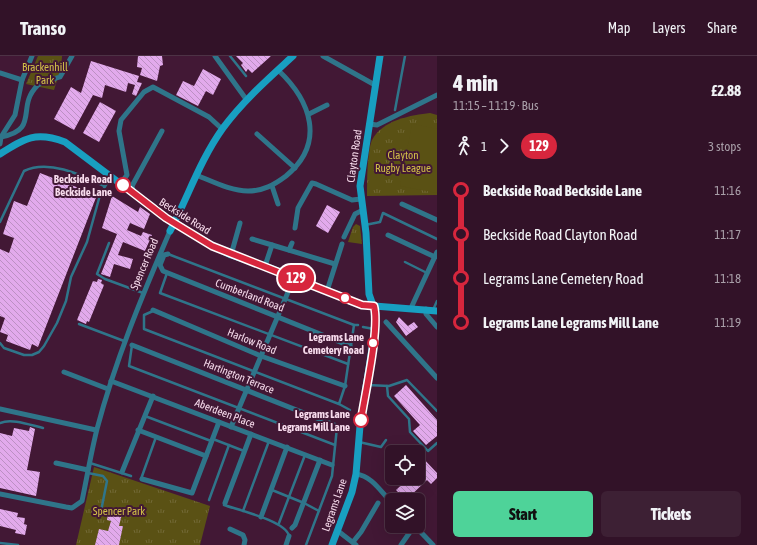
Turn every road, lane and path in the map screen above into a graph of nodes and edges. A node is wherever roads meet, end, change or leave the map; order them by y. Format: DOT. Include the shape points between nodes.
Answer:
graph roads {
  1 [pos="32,56"];
  2 [pos="72,56"];
  3 [pos="216,56"];
  4 [pos="230,56"];
  5 [pos="293,56"];
  6 [pos="322,56"];
  7 [pos="380,56"];
  8 [pos="405,56"];
  9 [pos="278,70"];
  10 [pos="0,73"];
  11 [pos="246,76"];
  12 [pos="22,80"];
  13 [pos="375,86"];
  14 [pos="437,96"];
  15 [pos="246,99"];
  16 [pos="327,105"];
  17 [pos="396,110"];
  18 [pos="309,114"];
  19 [pos="369,124"];
  20 [pos="222,129"];
  21 [pos="162,131"];
  22 [pos="257,134"];
  23 [pos="1,137"];
  24 [pos="1,149"];
  25 [pos="296,168"];
  26 [pos="196,175"];
  27 [pos="111,176"];
  28 [pos="121,183"];
  29 [pos="104,186"];
  30 [pos="272,186"];
  31 [pos="134,194"];
  32 [pos="361,199"];
  33 [pos="278,204"];
  34 [pos="402,204"];
  35 [pos="363,210"];
  36 [pos="437,220"];
  37 [pos="0,222"];
  38 [pos="240,222"];
  39 [pos="174,223"];
  40 [pos="365,225"];
  41 [pos="295,228"];
  42 [pos="170,231"];
  43 [pos="388,235"];
  44 [pos="344,237"];
  45 [pos="252,239"];
  46 [pos="437,239"];
  47 [pos="109,243"];
  48 [pos="292,243"];
  49 [pos="342,244"];
  50 [pos="272,245"];
  51 [pos="289,250"];
  52 [pos="168,254"];
  53 [pos="436,254"];
  54 [pos="231,255"];
  55 [pos="405,262"];
  56 [pos="335,264"];
  57 [pos="266,266"];
  58 [pos="167,273"];
  59 [pos="427,273"];
  60 [pos="294,278"];
  61 [pos="327,291"];
  62 [pos="144,293"];
  63 [pos="285,299"];
  64 [pos="437,301"];
  65 [pos="374,306"];
  66 [pos="411,308"];
  67 [pos="153,310"];
  68 [pos="432,310"];
  69 [pos="277,316"];
  70 [pos="386,322"];
  71 [pos="79,324"];
  72 [pos="354,325"];
  73 [pos="358,325"];
  74 [pos="363,327"];
  75 [pos="437,327"];
  76 [pos="375,329"];
  77 [pos="270,334"];
  78 [pos="124,341"];
  79 [pos="0,343"];
  80 [pos="132,345"];
  81 [pos="350,346"];
  82 [pos="261,356"];
  83 [pos="348,364"];
  84 [pos="254,371"];
  85 [pos="64,372"];
  86 [pos="437,378"];
  87 [pos="111,381"];
  88 [pos="366,385"];
  89 [pos="345,386"];
  90 [pos="387,386"];
  91 [pos="108,389"];
  92 [pos="247,389"];
  93 [pos="153,396"];
  94 [pos="339,404"];
  95 [pos="0,409"];
  96 [pos="239,409"];
  97 [pos="350,410"];
  98 [pos="437,411"];
  99 [pos="144,416"];
  100 [pos="219,422"];
  101 [pos="0,423"];
  102 [pos="231,426"];
  103 [pos="337,426"];
  104 [pos="43,428"];
  105 [pos="96,430"];
  106 [pos="138,430"];
  107 [pos="251,434"];
  108 [pos="156,436"];
  109 [pos="212,440"];
  110 [pos="269,440"];
  111 [pos="386,440"];
  112 [pos="359,442"];
  113 [pos="437,443"];
  114 [pos="229,445"];
  115 [pos="334,445"];
  116 [pos="287,447"];
  117 [pos="244,451"];
  118 [pos="306,454"];
  119 [pos="206,456"];
  120 [pos="320,460"];
  121 [pos="56,463"];
  122 [pos="90,463"];
  123 [pos="332,465"];
  124 [pos="88,471"];
  125 [pos="122,472"];
  126 [pos="356,474"];
  127 [pos="131,476"];
  128 [pos="142,479"];
  129 [pos="271,490"];
  130 [pos="0,494"];
  131 [pos="385,496"];
  132 [pos="289,497"];
  133 [pos="210,500"];
  134 [pos="304,503"];
  135 [pos="378,503"];
  136 [pos="224,504"];
  137 [pos="243,511"];
  138 [pos="319,511"];
  139 [pos="100,516"];
  140 [pos="261,517"];
  141 [pos="279,523"];
  142 [pos="292,528"];
  143 [pos="230,529"];
  144 [pos="338,531"];
  145 [pos="409,533"];
  146 [pos="422,533"];
  147 [pos="289,536"];
  148 [pos="0,543"];
  149 [pos="354,544"];
  150 [pos="18,545"];
  151 [pos="244,545"];
  152 [pos="286,545"];
  153 [pos="306,545"];
  154 [pos="332,545"];
  155 [pos="402,545"];
  156 [pos="433,545"];
  1 -- 12 [label="street"];
  2 -- 23 [label="street" via="60,77 41,83 34,89 28,99 22,128 13,135"];
  3 -- 15 [label="street"];
  4 -- 11 [label="lane"];
  5 -- 9 [label="street, Spencer Road"];
  6 -- 13 [label="street"];
  7 -- 13 [label="street, Clayton Road"];
  8 -- 17 [label="lane"];
  9 -- 15 [label="street, Spencer Road"];
  9 -- 18 [label="street" via="294,88"];
  10 -- 12 [label="street"];
  12 -- 23 [label="street" via="14,115"];
  13 -- 19 [label="street, Clayton Road"];
  14 -- 19 [label="street" via="377,125"];
  15 -- 20 [label="street, Spencer Road"];
  16 -- 18 [label="street"];
  18 -- 25 [label="street" via="310,134 307,148"];
  19 -- 32 [label="street, Clayton Road" via="360,186"];
  20 -- 26 [label="street, Spencer Road"];
  20 -- 28 [label="street" via="209,117 153,87 144,92 121,120 119,131 127,175"];
  21 -- 31 [label="street" via="132,186"];
  22 -- 25 [label="street"];
  23 -- 24 [label="street"];
  24 -- 27 [label="street, Beckside Road" via="26,138 48,136 66,142"];
  25 -- 30 [label="street"];
  26 -- 30 [label="street" via="247,191"];
  26 -- 39 [label="street, Spencer Road"];
  27 -- 28 [label="street, Beckside Road"];
  27 -- 29 [label="lane"];
  28 -- 31 [label="street, Beckside Road"];
  29 -- 37 [label="lane" via="64,169 31,167 24,171"];
  29 -- 79 [label="lane" via="87,242 71,277 66,301 44,346 39,352 24,355 4,348"];
  30 -- 33 [label="street"];
  31 -- 39 [label="street, Beckside Road"];
  32 -- 35 [label="street, Clayton Road"];
  32 -- 41 [label="street" via="352,200 312,183 298,208"];
  34 -- 36 [label="street"];
  35 -- 40 [label="street, Clayton Road"];
  35 -- 44 [label="street" via="355,214"];
  38 -- 54 [label="street"];
  39 -- 42 [label="street, Spencer Road"];
  39 -- 54 [label="street, Beckside Road"];
  40 -- 46 [label="lane" via="380,222 383,213"];
  40 -- 65 [label="street, Clayton Road" via="369,294"];
  42 -- 62 [label="street, Spencer Road"];
  43 -- 53 [label="street"];
  45 -- 50 [label="street"];
  47 -- 62 [label="lane" via="98,274"];
  48 -- 51 [label="street"];
  49 -- 56 [label="street"];
  50 -- 51 [label="street"];
  50 -- 57 [label="street"];
  51 -- 56 [label="street"];
  52 -- 58 [label="street" via="164,255 160,265"];
  52 -- 63 [label="lane"];
  53 -- 59 [label="street"];
  54 -- 57 [label="street, Beckside Road"];
  55 -- 59 [label="lane"];
  56 -- 61 [label="street"];
  57 -- 60 [label="street, Beckside Road"];
  58 -- 69 [label="street, Cumberland Road"];
  58 -- 77 [label="lane" via="160,293"];
  59 -- 66 [label="street"];
  60 -- 61 [label="street, Beckside Road"];
  60 -- 63 [label="street"];
  61 -- 65 [label="street, Beckside Road" via="362,305"];
  62 -- 78 [label="street, Spencer Road"];
  63 -- 69 [label="street"];
  63 -- 72 [label="lane"];
  64 -- 68 [label="lane"];
  65 -- 66 [label="street, Beckside Road"];
  65 -- 76 [label="street, Legrams Lane"];
  66 -- 68 [label="street, Beckside Road"];
  67 -- 82 [label="street, Harlow Road"];
  67 -- 84 [label="lane" via="144,315 144,329"];
  68 -- 75 [label="street" via="426,314"];
  69 -- 77 [label="street"];
  69 -- 81 [label="street, Cumberland Road"];
  70 -- 86 [label="street"];
  71 -- 78 [label="lane"];
  72 -- 73 [label="lane"];
  72 -- 81 [label="lane"];
  74 -- 76 [label="lane"];
  76 -- 88 [label="street, Legrams Lane"];
  77 -- 82 [label="street"];
  77 -- 83 [label="lane"];
  78 -- 87 [label="street, Spencer Road"];
  80 -- 92 [label="street, Hartington Terrace"];
  80 -- 96 [label="lane" via="129,366"];
  81 -- 83 [label="lane"];
  82 -- 84 [label="street"];
  82 -- 89 [label="street, Harlow Road"];
  83 -- 89 [label="lane"];
  84 -- 92 [label="street"];
  84 -- 94 [label="lane"];
  85 -- 91 [label="street"];
  87 -- 91 [label="street, Spencer Road"];
  87 -- 93 [label="street, Aberdeen Place"];
  88 -- 90 [label="lane"];
  88 -- 112 [label="street, Legrams Lane"];
  89 -- 94 [label="lane"];
  90 -- 98 [label="lane" via="410,381"];
  90 -- 113 [label="lane" via="388,396 409,419 410,432 428,451"];
  91 -- 105 [label="street, Spencer Road"];
  92 -- 96 [label="street"];
  92 -- 103 [label="street, Hartington Terrace"];
  93 -- 99 [label="street"];
  93 -- 100 [label="street, Aberdeen Place"];
  94 -- 97 [label="lane"];
  95 -- 105 [label="street"];
  96 -- 102 [label="street"];
  96 -- 115 [label="lane"];
  99 -- 106 [label="street"];
  99 -- 109 [label="lane"];
  100 -- 102 [label="street, Aberdeen Place"];
  100 -- 109 [label="street"];
  101 -- 104 [label="lane" via="17,422"];
  102 -- 107 [label="street, Aberdeen Place"];
  103 -- 115 [label="lane"];
  105 -- 122 [label="street, Spencer Road"];
  106 -- 108 [label="street"];
  106 -- 125 [label="street"];
  107 -- 110 [label="street, Aberdeen Place"];
  107 -- 117 [label="street"];
  108 -- 119 [label="street"];
  108 -- 128 [label="lane" via="140,478"];
  109 -- 114 [label="lane"];
  109 -- 119 [label="street"];
  110 -- 116 [label="street, Aberdeen Place"];
  110 -- 137 [label="lane"];
  111 -- 112 [label="lane" via="381,447"];
  112 -- 126 [label="street, Legrams Lane"];
  114 -- 117 [label="lane"];
  114 -- 133 [label="lane"];
  115 -- 123 [label="lane"];
  116 -- 118 [label="street, Aberdeen Place"];
  116 -- 129 [label="street"];
  117 -- 136 [label="street"];
  118 -- 120 [label="street, Aberdeen Place"];
  118 -- 132 [label="lane"];
  119 -- 128 [label="street" via="192,493"];
  120 -- 123 [label="street, Aberdeen Place"];
  120 -- 134 [label="street"];
  121 -- 124 [label="street"];
  122 -- 124 [label="street, Spencer Road"];
  122 -- 125 [label="lane"];
  123 -- 138 [label="lane" via="332,476"];
  124 -- 130 [label="street, Spencer Road" via="82,501 72,508"];
  124 -- 139 [label="lane" via="103,476 107,481"];
  125 -- 127 [label="lane"];
  126 -- 131 [label="street" via="369,479"];
  126 -- 144 [label="street, Legrams Lane"];
  129 -- 132 [label="lane"];
  129 -- 140 [label="street"];
  132 -- 134 [label="lane"];
  132 -- 141 [label="lane"];
  134 -- 138 [label="lane"];
  134 -- 142 [label="street"];
  135 -- 149 [label="street"];
  136 -- 137 [label="lane"];
  137 -- 140 [label="lane"];
  138 -- 153 [label="lane"];
  140 -- 147 [label="lane" via="284,528"];
  143 -- 151 [label="street" via="244,535"];
  144 -- 149 [label="street"];
  144 -- 154 [label="street, Legrams Lane"];
  145 -- 155 [label="street"];
  146 -- 156 [label="street"];
  147 -- 152 [label="street"];
  148 -- 150 [label="lane"];
}
